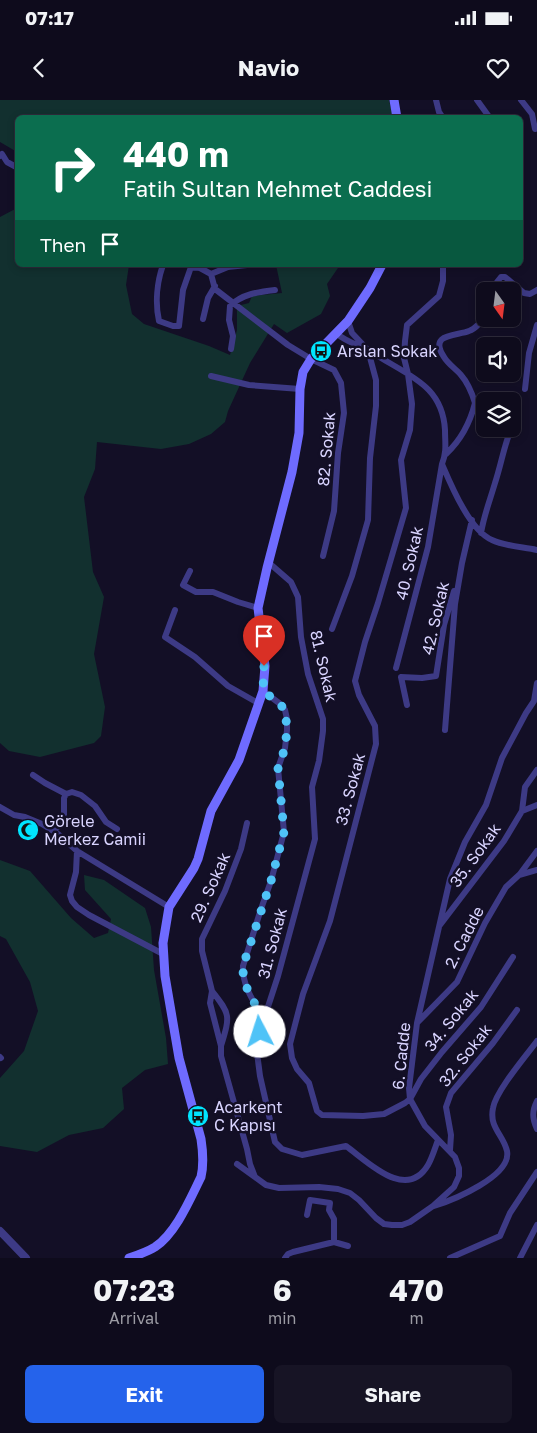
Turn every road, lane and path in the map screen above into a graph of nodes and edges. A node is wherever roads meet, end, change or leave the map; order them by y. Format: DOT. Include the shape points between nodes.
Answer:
graph roads {
  1 [pos="394,100"];
  2 [pos="436,100"];
  3 [pos="477,100"];
  4 [pos="521,100"];
  5 [pos="396,115"];
  6 [pos="441,115"];
  7 [pos="488,115"];
  8 [pos="535,129"];
  9 [pos="0,156"];
  10 [pos="15,166"];
  11 [pos="162,267"];
  12 [pos="191,267"];
  13 [pos="191,267"];
  14 [pos="234,267"];
  15 [pos="381,267"];
  16 [pos="443,267"];
  17 [pos="211,274"];
  18 [pos="497,282"];
  19 [pos="512,282"];
  20 [pos="215,286"];
  21 [pos="275,290"];
  22 [pos="521,290"];
  23 [pos="537,290"];
  24 [pos="233,303"];
  25 [pos="203,319"];
  26 [pos="348,321"];
  27 [pos="476,325"];
  28 [pos="537,325"];
  29 [pos="336,333"];
  30 [pos="231,349"];
  31 [pos="368,350"];
  32 [pos="311,359"];
  33 [pos="408,374"];
  34 [pos="212,376"];
  35 [pos="300,389"];
  36 [pos="525,389"];
  37 [pos="508,437"];
  38 [pos="446,454"];
  39 [pos="442,464"];
  40 [pos="472,520"];
  41 [pos="481,533"];
  42 [pos="537,550"];
  43 [pos="323,556"];
  44 [pos="268,562"];
  45 [pos="462,563"];
  46 [pos="190,572"];
  47 [pos="258,608"];
  48 [pos="175,610"];
  49 [pos="332,629"];
  50 [pos="396,668"];
  51 [pos="537,683"];
  52 [pos="263,691"];
  53 [pos="258,703"];
  54 [pos="407,705"];
  55 [pos="445,730"];
  56 [pos="537,770"];
  57 [pos="32,775"];
  58 [pos="312,787"];
  59 [pos="66,794"];
  60 [pos="537,805"];
  61 [pos="0,807"];
  62 [pos="522,811"];
  63 [pos="247,823"];
  64 [pos="117,829"];
  65 [pos="54,832"];
  66 [pos="537,851"];
  67 [pos="77,852"];
  68 [pos="537,870"];
  69 [pos="519,875"];
  70 [pos="169,907"];
  71 [pos="438,928"];
  72 [pos="163,954"];
  73 [pos="513,957"];
  74 [pos="212,990"];
  75 [pos="517,1010"];
  76 [pos="264,1019"];
  77 [pos="417,1023"];
  78 [pos="537,1041"];
  79 [pos="221,1046"];
  80 [pos="410,1099"];
  81 [pos="537,1102"];
  82 [pos="537,1129"];
  83 [pos="438,1140"];
  84 [pos="450,1150"];
  85 [pos="236,1164"];
  86 [pos="537,1172"];
  87 [pos="255,1178"];
  88 [pos="433,1206"];
  89 [pos="307,1215"];
  90 [pos="537,1225"];
  91 [pos="0,1232"];
  92 [pos="334,1242"];
  93 [pos="348,1246"];
  94 [pos="26,1258"];
  95 [pos="129,1258"];
  96 [pos="285,1258"];
  97 [pos="450,1258"];
  98 [pos="520,1258"];
  1 -- 5 [label="main road"];
  2 -- 6 [label="street"];
  3 -- 7 [label="street"];
  4 -- 8 [label="street" via="532,114"];
  9 -- 10 [label="street" via="2,154"];
  11 -- 13 [label="street" via="156,309 159,321 179,326 183,290"];
  12 -- 17 [label="street"];
  14 -- 17 [label="street"];
  15 -- 26 [label="main road"];
  16 -- 33 [label="street" via="439,296 407,325 404,358"];
  17 -- 20 [label="street"];
  18 -- 19 [label="street" via="501,277"];
  20 -- 24 [label="street, 82. Sokak"];
  20 -- 25 [label="street"];
  21 -- 24 [label="street" via="240,297"];
  22 -- 23 [label="street" via="530,294"];
  24 -- 30 [label="street" via="229,320 233,336"];
  24 -- 32 [label="street, 82. Sokak"];
  26 -- 29 [label="main road"];
  26 -- 31 [label="street" via="352,333"];
  27 -- 38 [label="street" via="470,331 447,335 440,343 444,358 466,382 475,403 464,433"];
  28 -- 36 [label="street" via="529,353"];
  29 -- 31 [label="street"];
  29 -- 32 [label="main road"];
  31 -- 33 [label="street"];
  31 -- 49 [label="street" via="376,380 376,406 369,466 368,520"];
  32 -- 35 [label="main road"];
  32 -- 43 [label="street, 82. Sokak" via="334,370 341,383 344,413 334,511"];
  33 -- 38 [label="street" via="427,386 435,397 441,410"];
  33 -- 80 [label="street, 33. Sokak" via="412,404 410,430 401,460 406,508 355,681 375,726 376,744 330,921 303,994 290,1044 292,1058 309,1083 317,1111 322,1115 384,1114"];
  34 -- 35 [label="street" via="249,385"];
  35 -- 44 [label="main road" via="296,453"];
  37 -- 41 [label="street"];
  38 -- 39 [label="street, 40. Sokak"];
  39 -- 40 [label="street"];
  39 -- 50 [label="street, 40. Sokak" via="428,547"];
  40 -- 41 [label="street"];
  40 -- 45 [label="street, 42. Sokak"];
  41 -- 42 [label="street" via="493,541"];
  44 -- 47 [label="main road"];
  44 -- 58 [label="street, 81. Sokak" via="291,582 298,597 308,674 323,719 319,761"];
  45 -- 54 [label="street, 42. Sokak" via="444,625 436,676 401,677"];
  45 -- 55 [label="street, 42. Sokak"];
  46 -- 47 [label="street" via="183,585 196,592 213,592"];
  47 -- 52 [label="main road" via="264,666"];
  48 -- 53 [label="street" via="165,636 228,686"];
  51 -- 71 [label="street, 6. Cadde" via="534,701 502,758 486,805 465,842 450,879"];
  52 -- 53 [label="main road"];
  52 -- 76 [label="street" via="285,710 287,730 278,768 284,832 243,966 245,986"];
  53 -- 70 [label="main road" via="239,760 211,811 198,859"];
  56 -- 62 [label="street" via="525,787"];
  57 -- 59 [label="street"];
  58 -- 76 [label="street, 31. Sokak" via="315,839"];
  59 -- 64 [label="street" via="81,795"];
  59 -- 65 [label="street" via="64,820"];
  60 -- 62 [label="street"];
  61 -- 65 [label="street"];
  62 -- 71 [label="street, 35. Sokak" via="504,841"];
  63 -- 74 [label="street, 29. Sokak" via="232,874 202,939"];
  65 -- 67 [label="street"];
  66 -- 69 [label="street, 2. Cadde"];
  67 -- 70 [label="street"];
  67 -- 72 [label="street" via="70,895 72,901 89,915"];
  68 -- 69 [label="street"];
  69 -- 77 [label="street, 2. Cadde" via="506,888 485,923 457,982"];
  70 -- 72 [label="main road"];
  71 -- 77 [label="street, 6. Cadde"];
  72 -- 95 [label="main road" via="179,1058 201,1139 203,1168 171,1231 156,1247"];
  73 -- 80 [label="street, 34. Sokak" via="481,1007 437,1058"];
  74 -- 79 [label="street, 29. Sokak" via="210,1003"];
  74 -- 79 [label="street, 29. Sokak" via="228,1018"];
  75 -- 84 [label="street, 32. Sokak" via="451,1093 446,1107"];
  76 -- 83 [label="street, 31. Sokak" via="256,1045 260,1076 275,1142 282,1149 302,1155 346,1146 383,1173 409,1180 428,1166"];
  77 -- 80 [label="street, 6. Cadde"];
  78 -- 88 [label="street" via="495,1098 492,1116 506,1149 506,1161 480,1186"];
  79 -- 87 [label="street, 29. Sokak"];
  80 -- 83 [label="street, 6. Cadde" via="425,1126"];
  81 -- 82 [label="street" via="533,1121"];
  83 -- 84 [label="street, 6. Cadde"];
  84 -- 88 [label="street, 6. Cadde" via="456,1157 459,1176 454,1187"];
  85 -- 87 [label="street, 6. Cadde"];
  86 -- 97 [label="street" via="510,1213 500,1236"];
  87 -- 88 [label="street, 6. Cadde" via="279,1188 319,1187 350,1193 384,1224 402,1225"];
  89 -- 92 [label="street" via="310,1200 330,1203"];
  90 -- 98 [label="street"];
  91 -- 94 [label="street"];
  92 -- 93 [label="street"];
  92 -- 96 [label="street" via="293,1252"];
}
